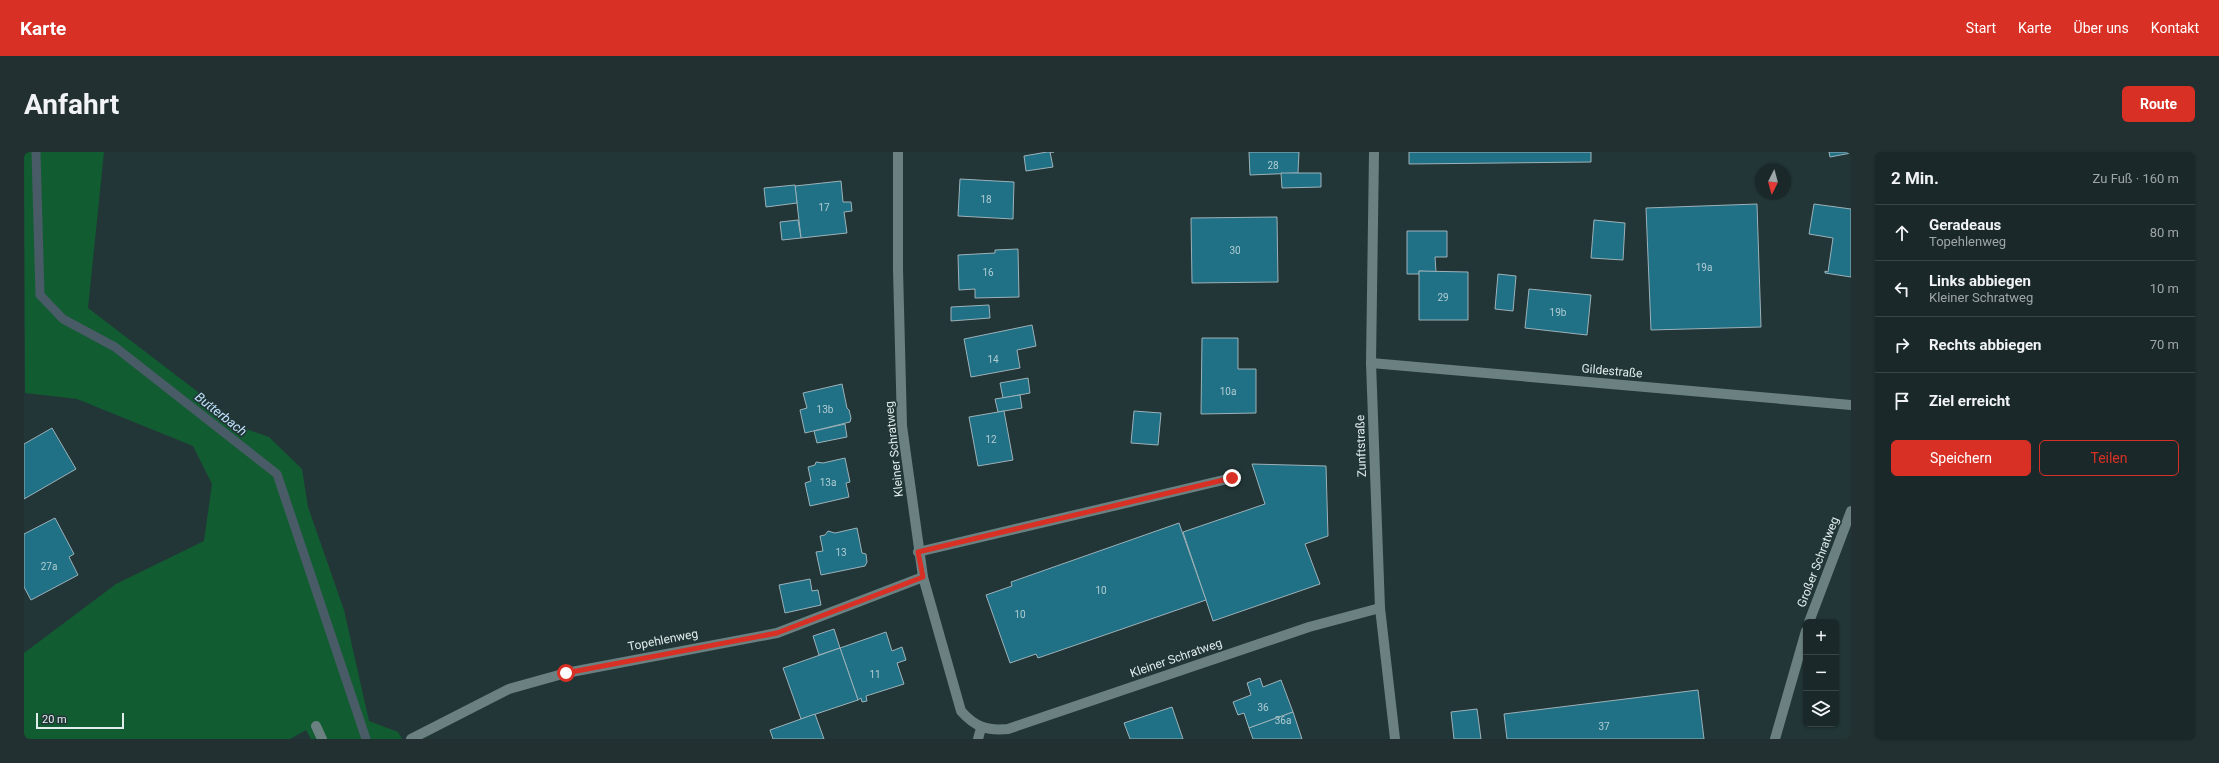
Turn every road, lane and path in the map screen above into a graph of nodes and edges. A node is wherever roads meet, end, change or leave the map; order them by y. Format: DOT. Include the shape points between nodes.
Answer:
graph roads {
  1 [pos="898,152"];
  2 [pos="1374,152"];
  3 [pos="1371,363"];
  4 [pos="1851,405"];
  5 [pos="1232,478"];
  6 [pos="1851,511"];
  7 [pos="918,552"];
  8 [pos="923,577"];
  9 [pos="1380,608"];
  10 [pos="1810,619"];
  11 [pos="1803,641"];
  12 [pos="316,726"];
  13 [pos="981,728"];
  14 [pos="322,739"];
  15 [pos="411,739"];
  16 [pos="978,739"];
  17 [pos="1395,739"];
  18 [pos="1775,739"];
  1 -- 7 [label="street, Kleiner Schratweg" via="902,426"];
  2 -- 3 [label="street, Zunftstraße"];
  3 -- 4 [label="street, Gildestraße"];
  3 -- 9 [label="street, Zunftstraße"];
  5 -- 7 [label="street"];
  6 -- 10 [label="street, Großer Schratweg"];
  7 -- 8 [label="street, Kleiner Schratweg"];
  8 -- 13 [label="street, Kleiner Schratweg" via="961,711"];
  8 -- 15 [label="street, Topehlenweg" via="777,633 566,673 509,689"];
  9 -- 13 [label="street, Kleiner Schratweg" via="1308,626 1008,728"];
  9 -- 17 [label="street, Zunftstraße"];
  11 -- 18 [label="street"];
  12 -- 14 [label="street"];
  13 -- 16 [label="street"];
}
